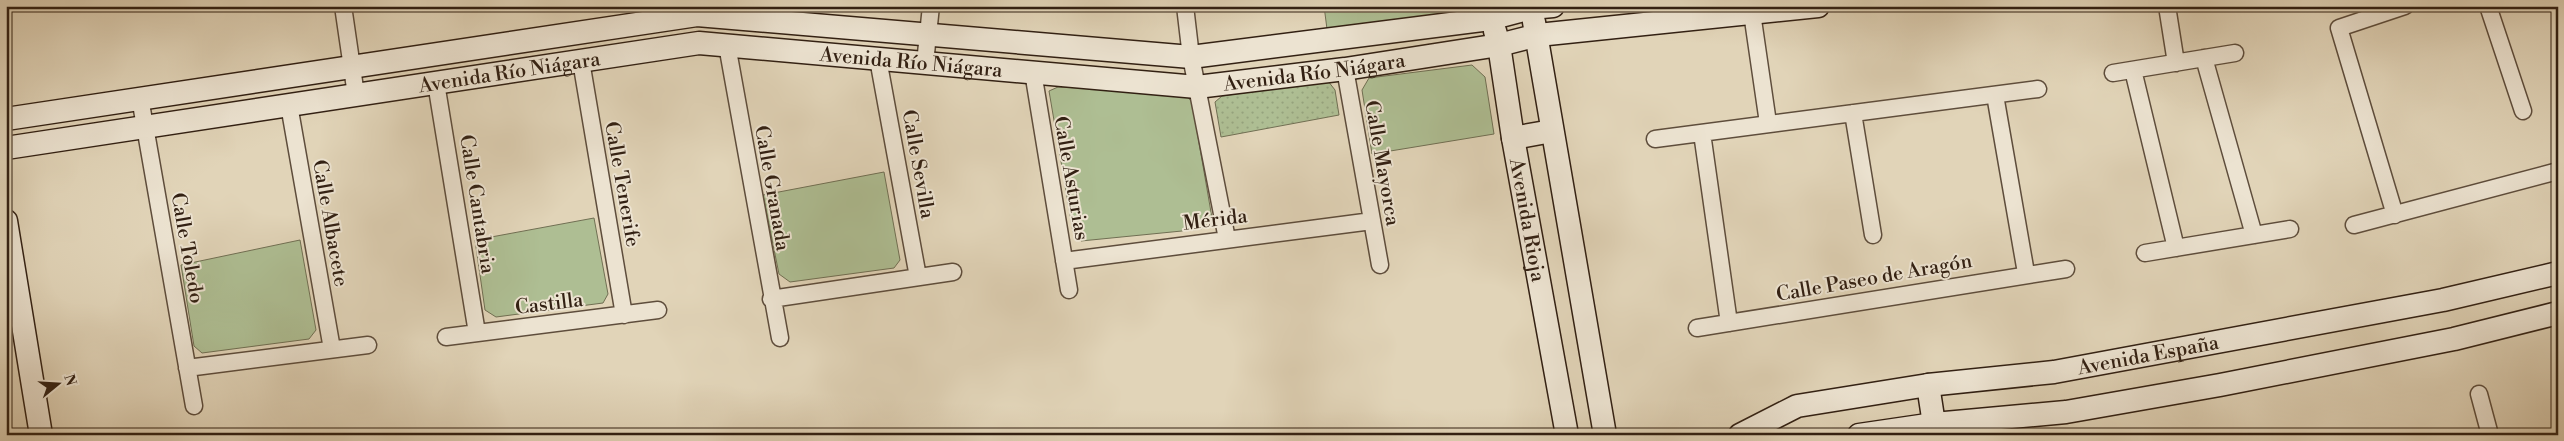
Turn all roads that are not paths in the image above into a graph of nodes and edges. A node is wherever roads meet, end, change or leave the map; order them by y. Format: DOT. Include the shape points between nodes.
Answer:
graph roads {
  1 [pos="343,6"];
  2 [pos="931,6"];
  3 [pos="1185,6"];
  4 [pos="1553,6"];
  5 [pos="1818,6"];
  6 [pos="2167,6"];
  7 [pos="2405,6"];
  8 [pos="2488,6"];
  9 [pos="1531,7"];
  10 [pos="1753,10"];
  11 [pos="1489,12"];
  12 [pos="928,34"];
  13 [pos="1538,35"];
  14 [pos="1499,44"];
  15 [pos="727,45"];
  16 [pos="2235,53"];
  17 [pos="1191,57"];
  18 [pos="2204,58"];
  19 [pos="878,59"];
  20 [pos="581,60"];
  21 [pos="925,63"];
  22 [pos="2176,63"];
  23 [pos="352,67"];
  24 [pos="1346,68"];
  25 [pos="2133,70"];
  26 [pos="1032,72"];
  27 [pos="2113,73"];
  28 [pos="436,82"];
  29 [pos="1197,87"];
  30 [pos="2038,89"];
  31 [pos="356,94"];
  32 [pos="1995,95"];
  33 [pos="140,98"];
  34 [pos="289,105"];
  35 [pos="2523,110"];
  36 [pos="1853,113"];
  37 [pos="6,119"];
  38 [pos="1768,123"];
  39 [pos="145,126"];
  40 [pos="1552,131"];
  41 [pos="1702,133"];
  42 [pos="1514,138"];
  43 [pos="1655,138"];
  44 [pos="6,148"];
  45 [pos="2558,171"];
  46 [pos="1567,213"];
  47 [pos="2395,215"];
  48 [pos="6,221"];
  49 [pos="1372,221"];
  50 [pos="1530,221"];
  51 [pos="2354,225"];
  52 [pos="2290,229"];
  53 [pos="1873,235"];
  54 [pos="2254,235"];
  55 [pos="1227,239"];
  56 [pos="2176,248"];
  57 [pos="2145,253"];
  58 [pos="1064,260"];
  59 [pos="1380,265"];
  60 [pos="2066,269"];
  61 [pos="953,272"];
  62 [pos="2026,273"];
  63 [pos="2558,273"];
  64 [pos="918,277"];
  65 [pos="1069,290"];
  66 [pos="772,299"];
  67 [pos="658,310"];
  68 [pos="2558,313"];
  69 [pos="624,315"];
  70 [pos="1729,323"];
  71 [pos="1698,328"];
  72 [pos="477,333"];
  73 [pos="446,337"];
  74 [pos="780,338"];
  75 [pos="368,344"];
  76 [pos="332,349"];
  77 [pos="187,368"];
  78 [pos="1928,385"];
  79 [pos="2479,394"];
  80 [pos="194,406"];
  81 [pos="1934,424"];
  82 [pos="41,435"];
  83 [pos="1568,435"];
  84 [pos="1605,435"];
  85 [pos="1740,435"];
  86 [pos="1859,435"];
  87 [pos="2490,435"];
  1 -- 23 [label="street"];
  2 -- 12 [label="street"];
  3 -- 17 [label="street"];
  4 -- 9 [label="street, Avenida Río Niágara"];
  5 -- 10 [label="street, Avenida Río Niágara"];
  6 -- 22 [label="street"];
  7 -- 47 [label="street" via="2339,28"];
  8 -- 35 [label="street"];
  9 -- 11 [label="street, Avenida Río Niágara"];
  9 -- 13 [label="street, Avenida Rioja"];
  10 -- 13 [label="street, Avenida Río Niágara"];
  10 -- 38 [label="street"];
  11 -- 14 [label="street, Avenida Rioja"];
  11 -- 17 [label="street, Avenida Río Niágara"];
  12 -- 17 [label="street, Avenida Río Niágara"];
  12 -- 21 [label="street"];
  12 -- 23 [label="street, Avenida Río Niágara" via="698,15"];
  13 -- 14 [label="street, Avenida Río Niágara"];
  13 -- 40 [label="street, Avenida Rioja"];
  14 -- 24 [label="street, Avenida Río Niágara"];
  14 -- 42 [label="street, Avenida Rioja"];
  15 -- 19 [label="street, Avenida Río Niágara"];
  15 -- 20 [label="street, Avenida Río Niágara" via="699,43"];
  15 -- 66 [label="street, Calle Granada"];
  16 -- 18 [label="street"];
  17 -- 29 [label="street"];
  18 -- 22 [label="street"];
  18 -- 54 [label="street"];
  19 -- 21 [label="street, Avenida Río Niágara"];
  19 -- 64 [label="street, Calle Sevilla"];
  20 -- 28 [label="street, Avenida Río Niágara"];
  20 -- 69 [label="street, Calle Tenerife"];
  21 -- 26 [label="street, Avenida Río Niágara"];
  22 -- 25 [label="street"];
  23 -- 31 [label="street"];
  23 -- 33 [label="street, Avenida Río Niágara"];
  24 -- 29 [label="street, Avenida Río Niágara"];
  24 -- 49 [label="street, Calle Mayorca"];
  25 -- 27 [label="street"];
  25 -- 56 [label="street"];
  26 -- 29 [label="street, Avenida Río Niágara"];
  26 -- 58 [label="street, Calle Asturias"];
  28 -- 31 [label="street, Avenida Río Niágara"];
  28 -- 72 [label="street, Calle Cantabria"];
  29 -- 55 [label="street"];
  30 -- 32 [label="street"];
  31 -- 34 [label="street, Avenida Río Niágara"];
  32 -- 36 [label="street"];
  32 -- 62 [label="street"];
  33 -- 37 [label="street, Avenida Río Niágara"];
  33 -- 39 [label="street, Calle Toledo"];
  34 -- 39 [label="street, Avenida Río Niágara"];
  34 -- 76 [label="street, Calle Albacete"];
  36 -- 38 [label="street"];
  36 -- 53 [label="street, Calle Paseo de Aragón"];
  38 -- 41 [label="street"];
  39 -- 44 [label="street, Avenida Río Niágara"];
  39 -- 77 [label="street, Calle Toledo"];
  40 -- 42 [label="street"];
  40 -- 46 [label="street, Avenida Rioja"];
  41 -- 43 [label="street"];
  41 -- 70 [label="street"];
  42 -- 50 [label="street, Avenida Rioja"];
  45 -- 47 [label="street"];
  46 -- 50 [label="street"];
  46 -- 84 [label="street, Avenida Rioja"];
  47 -- 51 [label="street"];
  48 -- 82 [label="street"];
  49 -- 55 [label="street, Mérida"];
  49 -- 59 [label="street, Calle Mayorca"];
  50 -- 83 [label="street, Avenida Rioja"];
  52 -- 54 [label="street"];
  54 -- 56 [label="street"];
  55 -- 58 [label="street, Mérida"];
  56 -- 57 [label="street"];
  58 -- 65 [label="street, Calle Asturias"];
  60 -- 62 [label="street, Calle Paseo de Aragón"];
  61 -- 64 [label="street"];
  62 -- 70 [label="street, Calle Paseo de Aragón"];
  63 -- 78 [label="street, Avenida España" via="2443,300 2064,371"];
  64 -- 66 [label="street"];
  66 -- 74 [label="street, Calle Granada"];
  67 -- 69 [label="street, Castilla"];
  68 -- 81 [label="street, Avenida España" via="2454,339 2220,385 2066,412"];
  69 -- 72 [label="street, Castilla"];
  70 -- 71 [label="street, Calle Paseo de Aragón"];
  72 -- 73 [label="street, Castilla"];
  75 -- 76 [label="street"];
  76 -- 77 [label="street"];
  77 -- 80 [label="street, Calle Toledo"];
  78 -- 81 [label="street"];
  78 -- 85 [label="street, Avenida España" via="1797,406"];
  79 -- 87 [label="street"];
  81 -- 86 [label="street, Avenida España"];
}
